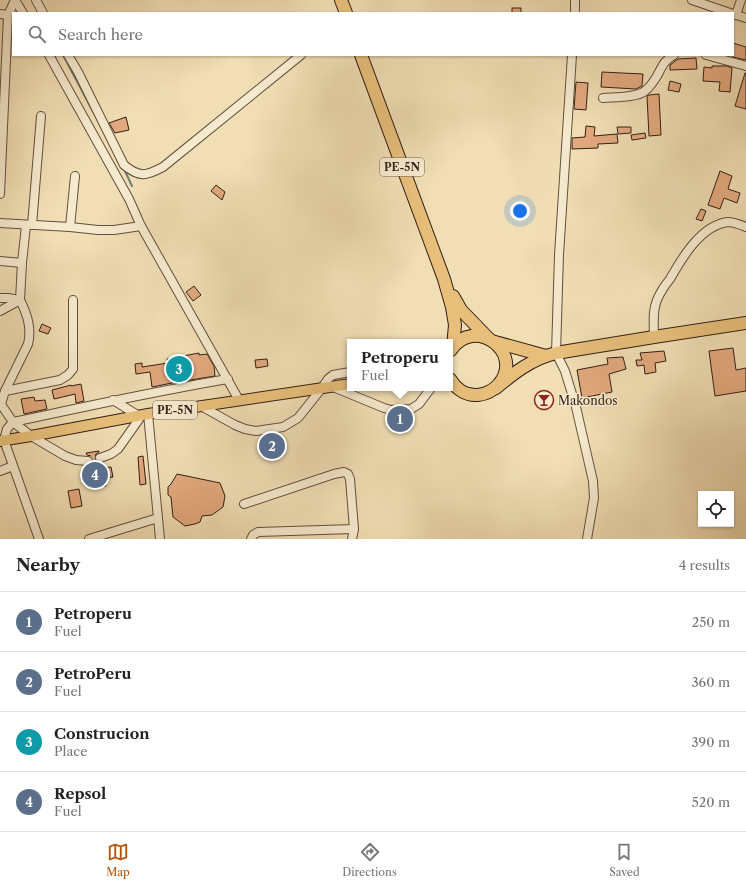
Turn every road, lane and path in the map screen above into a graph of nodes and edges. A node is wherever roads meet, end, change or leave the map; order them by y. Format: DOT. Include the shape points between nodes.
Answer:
graph roads {
  1 [pos="15,0"];
  2 [pos="341,0"];
  3 [pos="576,0"];
  4 [pos="692,0"];
  5 [pos="741,0"];
  6 [pos="37,1"];
  7 [pos="22,12"];
  8 [pos="42,12"];
  9 [pos="346,12"];
  10 [pos="575,12"];
  11 [pos="727,12"];
  12 [pos="734,12"];
  13 [pos="734,14"];
  14 [pos="4,15"];
  15 [pos="746,18"];
  16 [pos="50,56"];
  17 [pos="69,56"];
  18 [pos="300,56"];
  19 [pos="361,56"];
  20 [pos="572,56"];
  21 [pos="672,56"];
  22 [pos="710,56"];
  23 [pos="746,66"];
  24 [pos="603,98"];
  25 [pos="40,116"];
  26 [pos="76,176"];
  27 [pos="0,194"];
  28 [pos="0,223"];
  29 [pos="29,225"];
  30 [pos="141,226"];
  31 [pos="70,227"];
  32 [pos="746,227"];
  33 [pos="0,261"];
  34 [pos="22,263"];
  35 [pos="444,279"];
  36 [pos="0,298"];
  37 [pos="20,300"];
  38 [pos="73,300"];
  39 [pos="0,311"];
  40 [pos="746,323"];
  41 [pos="654,337"];
  42 [pos="453,339"];
  43 [pos="492,340"];
  44 [pos="453,348"];
  45 [pos="551,354"];
  46 [pos="347,373"];
  47 [pos="228,379"];
  48 [pos="453,384"];
  49 [pos="347,385"];
  50 [pos="333,387"];
  51 [pos="322,388"];
  52 [pos="496,388"];
  53 [pos="453,389"];
  54 [pos="5,391"];
  55 [pos="430,391"];
  56 [pos="467,394"];
  57 [pos="113,400"];
  58 [pos="239,400"];
  59 [pos="0,404"];
  60 [pos="201,406"];
  61 [pos="143,415"];
  62 [pos="13,422"];
  63 [pos="31,436"];
  64 [pos="2,441"];
  65 [pos="100,458"];
  66 [pos="88,460"];
  67 [pos="13,466"];
  68 [pos="0,471"];
  69 [pos="244,504"];
  70 [pos="158,518"];
  71 [pos="354,529"];
  72 [pos="39,539"];
  73 [pos="89,539"];
  74 [pos="160,539"];
  75 [pos="251,539"];
  76 [pos="352,539"];
  77 [pos="587,539"];
  1 -- 7 [label="street"];
  1 -- 14 [label="street"];
  2 -- 9 [label="highway"];
  3 -- 10 [label="street"];
  4 -- 11 [label="street"];
  5 -- 12 [label="street"];
  6 -- 8 [label="street"];
  13 -- 15 [label="street"];
  14 -- 27 [label="street"];
  16 -- 30 [label="street" via="129,199"];
  17 -- 18 [label="street" via="124,165 132,172 141,174 151,173 163,167"];
  19 -- 35 [label="highway, PE-5N"];
  20 -- 45 [label="street"];
  21 -- 24 [label="street" via="662,65 645,91 630,96"];
  22 -- 23 [label="street"];
  25 -- 29 [label="street"];
  26 -- 31 [label="street"];
  28 -- 29 [label="street"];
  29 -- 31 [label="street"];
  29 -- 34 [label="street"];
  30 -- 31 [label="street" via="114,230"];
  30 -- 47 [label="street"];
  32 -- 41 [label="street" via="730,222 718,225 695,242 657,299 654,311"];
  33 -- 34 [label="street"];
  34 -- 37 [label="street"];
  35 -- 42 [label="highway, PE-5N" via="455,325"];
  35 -- 43 [label="highway, PE-5N" via="461,310"];
  36 -- 37 [label="street"];
  37 -- 39 [label="street"];
  37 -- 54 [label="street" via="30,336"];
  38 -- 54 [label="street" via="73,368 68,375 60,380"];
  40 -- 41 [label="highway"];
  41 -- 45 [label="highway"];
  43 -- 44 [label="highway" via="469,336 460,340"];
  43 -- 45 [label="highway"];
  43 -- 52 [label="highway" via="502,350 506,360 506,370"];
  45 -- 52 [label="highway" via="528,364"];
  45 -- 77 [label="street" via="565,371 576,406 593,481 594,498"];
  46 -- 51 [label="street" via="333,375"];
  47 -- 57 [label="street"];
  47 -- 58 [label="street"];
  48 -- 56 [label="highway"];
  49 -- 50 [label="main road, PE-5N"];
  50 -- 51 [label="main road, PE-5N"];
  50 -- 55 [label="street" via="391,410 412,409"];
  51 -- 58 [label="main road, PE-5N"];
  51 -- 60 [label="street" via="298,418 283,427 256,431 245,429"];
  52 -- 56 [label="highway" via="482,395"];
  53 -- 56 [label="main road"];
  54 -- 59 [label="street"];
  57 -- 61 [label="street"];
  57 -- 62 [label="street"];
  58 -- 60 [label="main road, PE-5N"];
  59 -- 62 [label="street"];
  60 -- 61 [label="main road, PE-5N"];
  61 -- 63 [label="main road, PE-5N"];
  61 -- 65 [label="street" via="118,449"];
  61 -- 70 [label="street"];
  62 -- 63 [label="street"];
  62 -- 64 [label="street"];
  63 -- 64 [label="main road, PE-5N"];
  63 -- 66 [label="street" via="65,456 76,460"];
  64 -- 67 [label="street"];
  67 -- 68 [label="street"];
  67 -- 72 [label="street"];
  69 -- 71 [label="street" via="344,472 350,479"];
  70 -- 73 [label="street"];
  70 -- 74 [label="street"];
  71 -- 75 [label="street" via="258,532"];
  71 -- 76 [label="street"];
}
